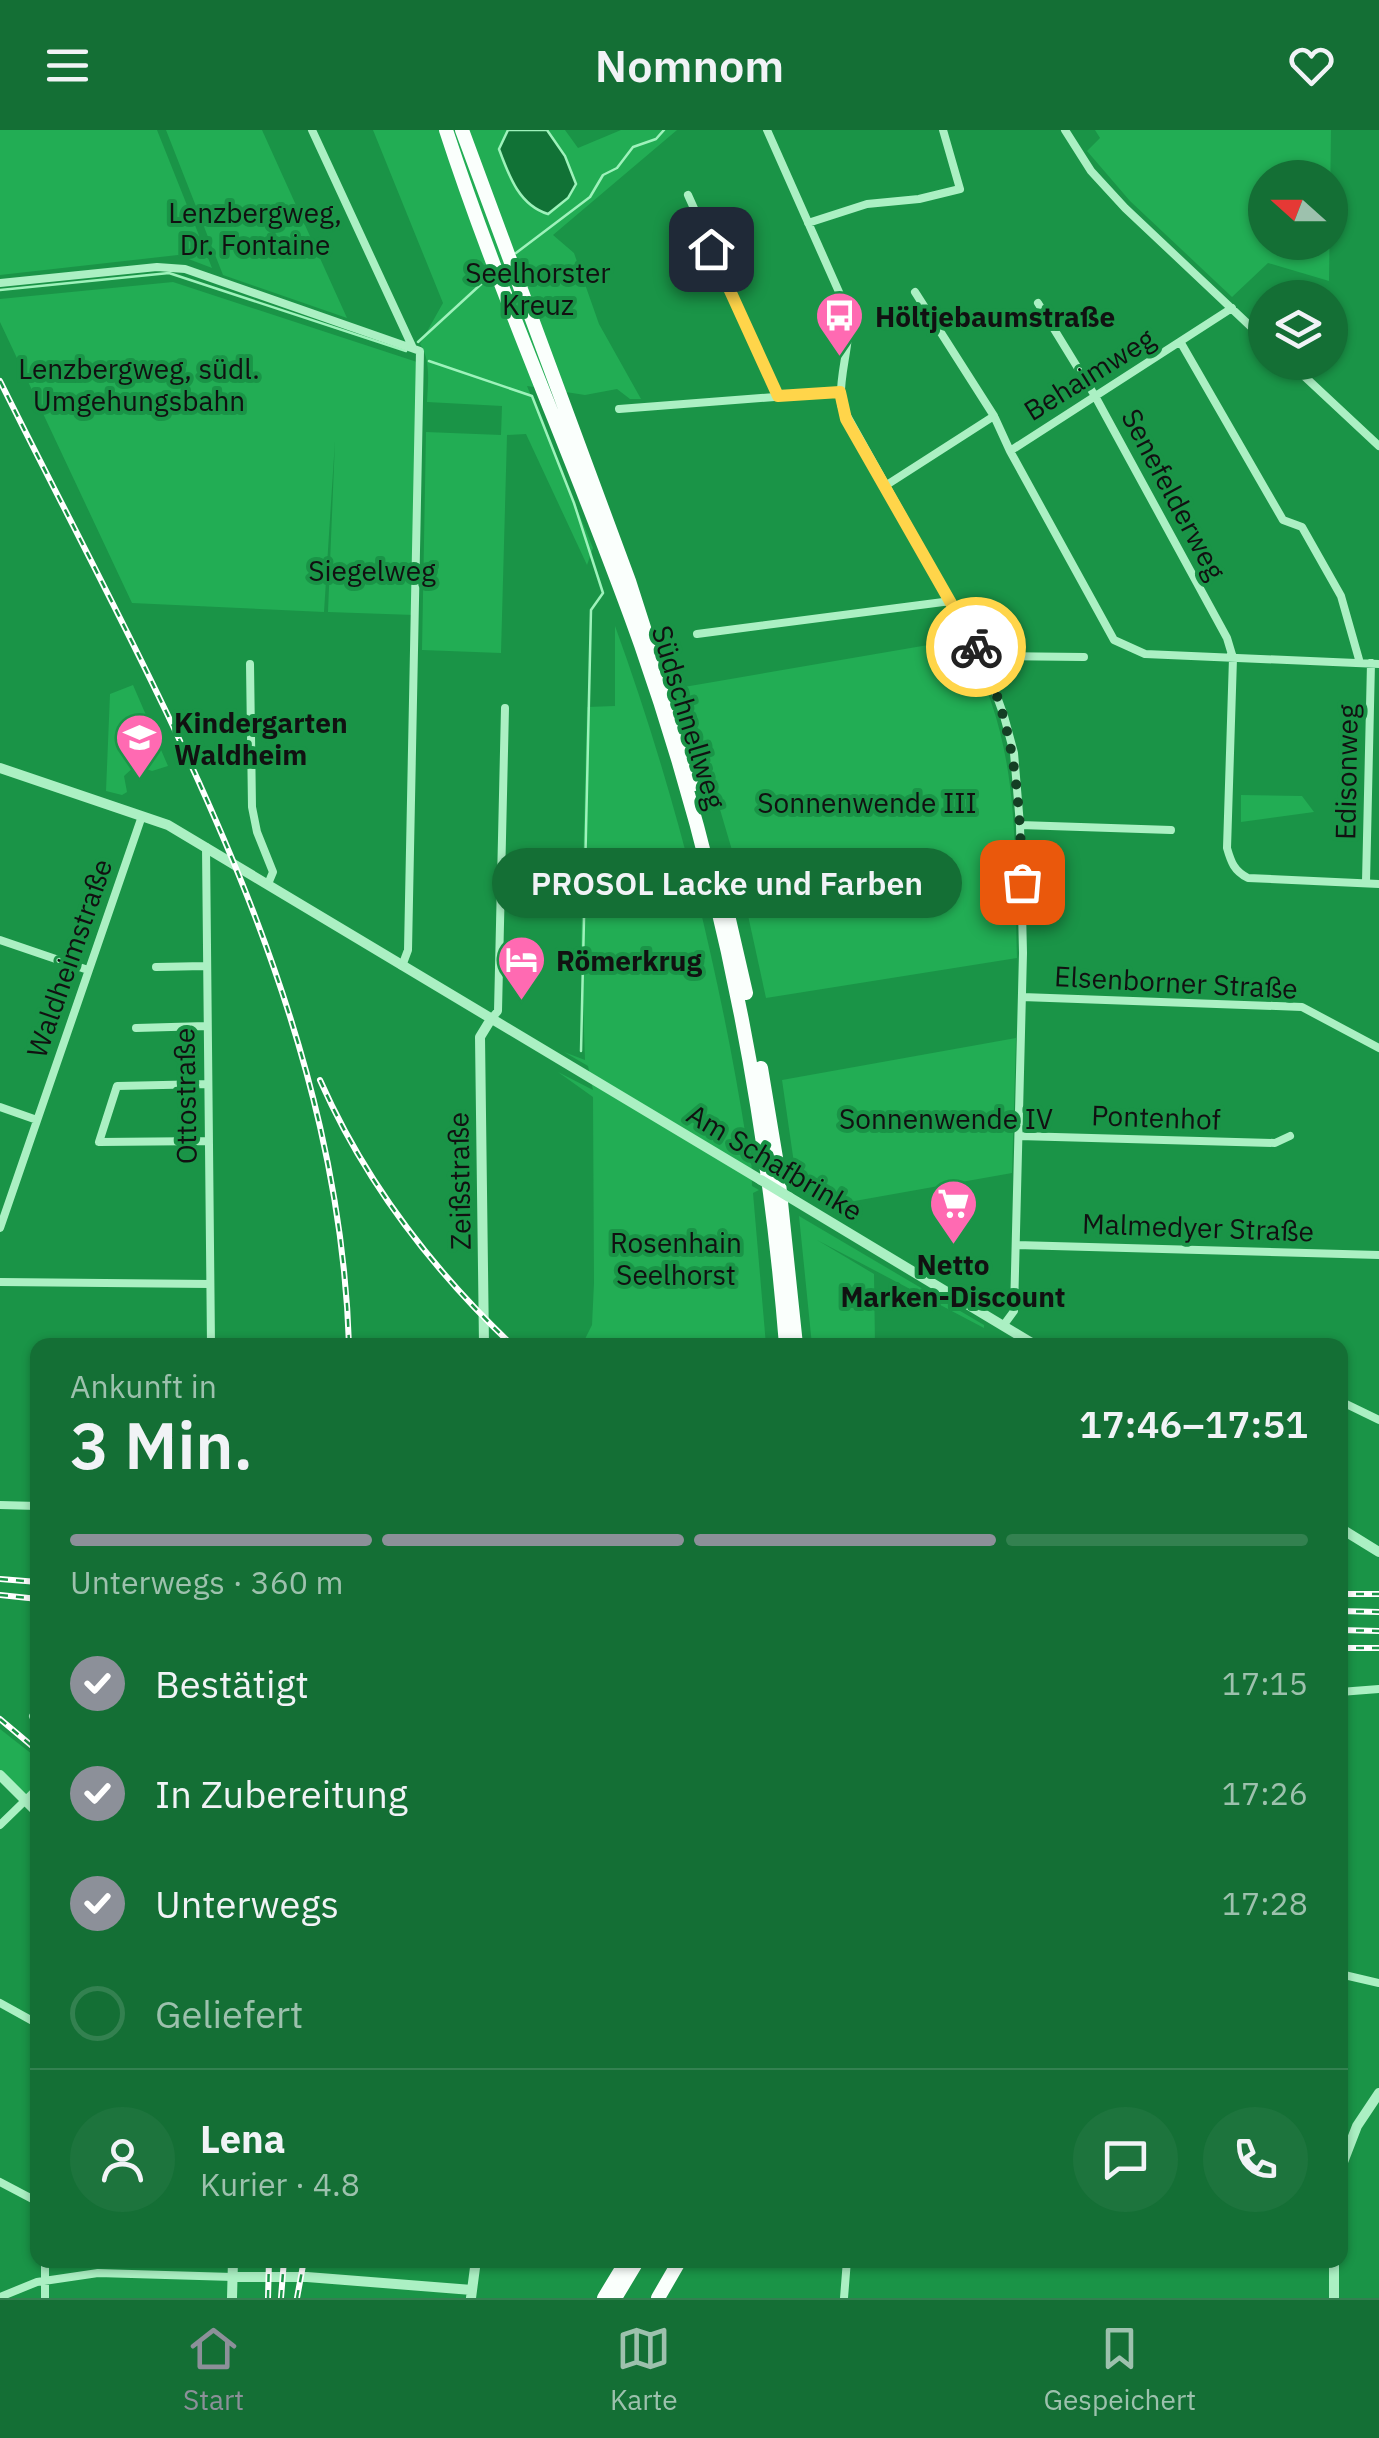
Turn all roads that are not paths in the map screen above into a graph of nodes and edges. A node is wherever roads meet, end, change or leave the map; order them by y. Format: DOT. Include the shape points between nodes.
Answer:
graph roads {
  1 [pos="312,130"];
  2 [pos="446,130"];
  3 [pos="462,130"];
  4 [pos="767,130"];
  5 [pos="943,130"];
  6 [pos="1065,130"];
  7 [pos="688,195"];
  8 [pos="808,223"];
  9 [pos="0,283"];
  10 [pos="915,292"];
  11 [pos="1038,303"];
  12 [pos="1232,308"];
  13 [pos="1248,324"];
  14 [pos="1181,343"];
  15 [pos="416,348"];
  16 [pos="538,364"];
  17 [pos="1308,380"];
  18 [pos="840,392"];
  19 [pos="778,396"];
  20 [pos="1096,396"];
  21 [pos="619,408"];
  22 [pos="994,416"];
  23 [pos="1379,446"];
  24 [pos="1010,451"];
  25 [pos="885,486"];
  26 [pos="952,601"];
  27 [pos="696,634"];
  28 [pos="1084,657"];
  29 [pos="1233,658"];
  30 [pos="984,662"];
  31 [pos="1360,663"];
  32 [pos="250,664"];
  33 [pos="1375,664"];
  34 [pos="505,708"];
  35 [pos="0,768"];
  36 [pos="142,816"];
  37 [pos="1020,826"];
  38 [pos="1171,830"];
  39 [pos="206,846"];
  40 [pos="1366,882"];
  41 [pos="268,884"];
  42 [pos="1379,884"];
  43 [pos="0,940"];
  44 [pos="205,966"];
  45 [pos="402,966"];
  46 [pos="156,967"];
  47 [pos="88,970"];
  48 [pos="1022,997"];
  49 [pos="491,1019"];
  50 [pos="206,1026"];
  51 [pos="136,1028"];
  52 [pos="1379,1048"];
  53 [pos="208,1084"];
  54 [pos="0,1107"];
  55 [pos="37,1120"];
  56 [pos="1019,1136"];
  57 [pos="1290,1136"];
  58 [pos="209,1141"];
  59 [pos="0,1228"];
  60 [pos="1016,1244"];
  61 [pos="1379,1255"];
  62 [pos="0,1282"];
  63 [pos="210,1284"];
  64 [pos="1003,1326"];
  65 [pos="211,1338"];
  66 [pos="484,1338"];
  67 [pos="785,1338"];
  68 [pos="795,1338"];
  69 [pos="1023,1338"];
  70 [pos="1348,1405"];
  71 [pos="1379,1420"];
  72 [pos="0,1505"];
  73 [pos="30,1506"];
  74 [pos="1348,1533"];
  75 [pos="1379,1552"];
  76 [pos="1379,1689"];
  77 [pos="1348,1691"];
  78 [pos="0,1775"];
  79 [pos="30,1795"];
  80 [pos="25,1800"];
  81 [pos="30,1805"];
  82 [pos="0,1825"];
  83 [pos="1348,1976"];
  84 [pos="1379,1982"];
  85 [pos="0,2003"];
  86 [pos="30,2020"];
  87 [pos="1379,2093"];
  88 [pos="1348,2149"];
  89 [pos="0,2182"];
  90 [pos="30,2198"];
  91 [pos="45,2268"];
  92 [pos="232,2268"];
  93 [pos="475,2268"];
  94 [pos="622,2268"];
  95 [pos="636,2268"];
  96 [pos="675,2268"];
  97 [pos="846,2268"];
  98 [pos="1334,2268"];
  99 [pos="233,2277"];
  100 [pos="44,2280"];
  101 [pos="471,2294"];
  102 [pos="0,2297"];
  103 [pos="45,2298"];
  104 [pos="232,2298"];
  105 [pos="604,2298"];
  106 [pos="618,2298"];
  107 [pos="658,2298"];
  108 [pos="844,2298"];
  109 [pos="1334,2298"];
  1 -- 15 [label="street"];
  2 -- 16 [label="highway, Südschnellweg" via="486,248"];
  3 -- 16 [label="highway, Südschnellweg"];
  4 -- 8 [label="street"];
  5 -- 8 [label="street" via="960,189 867,204"];
  6 -- 12 [label="street" via="1114,196"];
  7 -- 19 [label="street"];
  8 -- 18 [label="street" via="848,310"];
  9 -- 15 [label="street" via="186,269"];
  10 -- 22 [label="street"];
  11 -- 20 [label="street, Senefelderweg"];
  12 -- 13 [label="street"];
  12 -- 14 [label="street, Behaimweg"];
  14 -- 20 [label="street, Behaimweg"];
  14 -- 31 [label="street" via="1283,520 1302,527 1341,596"];
  15 -- 45 [label="street" via="408,950"];
  16 -- 67 [label="highway, Südschnellweg" via="631,616 703,848 748,1051"];
  16 -- 68 [label="highway, Südschnellweg" via="652,646 707,827 777,1164"];
  17 -- 23 [label="street"];
  18 -- 19 [label="street"];
  18 -- 25 [label="street" via="846,419"];
  19 -- 21 [label="street"];
  20 -- 24 [label="street, Behaimweg"];
  20 -- 29 [label="street, Senefelderweg"];
  22 -- 24 [label="street, Behaimweg"];
  22 -- 25 [label="street, Behaimweg"];
  24 -- 29 [label="street" via="1114,640 1144,654"];
  25 -- 26 [label="street"];
  26 -- 27 [label="street"];
  26 -- 30 [label="street"];
  28 -- 30 [label="street" via="1001,656"];
  29 -- 31 [label="street"];
  29 -- 40 [label="street" via="1231,863 1248,878"];
  30 -- 37 [label="street" via="1014,753"];
  31 -- 33 [label="street"];
  32 -- 41 [label="street" via="252,807 273,872"];
  33 -- 40 [label="street, Edisonweg"];
  34 -- 49 [label="street" via="498,1011"];
  35 -- 36 [label="street, Am Schafbrinke"];
  36 -- 39 [label="street, Am Schafbrinke"];
  36 -- 47 [label="street, Waldheimstraße"];
  37 -- 38 [label="street"];
  37 -- 48 [label="street"];
  39 -- 41 [label="street, Am Schafbrinke"];
  39 -- 44 [label="street, Ottostraße"];
  40 -- 42 [label="street"];
  41 -- 45 [label="street, Am Schafbrinke"];
  43 -- 47 [label="street"];
  44 -- 46 [label="street"];
  44 -- 50 [label="street, Ottostraße"];
  45 -- 49 [label="street, Am Schafbrinke"];
  47 -- 55 [label="street, Waldheimstraße"];
  48 -- 52 [label="street, Elsenborner Straße" via="1302,1006"];
  48 -- 56 [label="street"];
  49 -- 64 [label="street, Am Schafbrinke, bridge"];
  49 -- 66 [label="street, Zeißstraße" via="480,1037"];
  50 -- 51 [label="street"];
  50 -- 53 [label="street, Ottostraße"];
  53 -- 58 [label="street, Ottostraße"];
  53 -- 58 [label="street" via="117,1086 99,1142"];
  54 -- 55 [label="street"];
  55 -- 59 [label="street, Waldheimstraße"];
  56 -- 57 [label="street, Pontenhof" via="1275,1143"];
  56 -- 60 [label="street"];
  58 -- 63 [label="street, Ottostraße"];
  60 -- 61 [label="street, Malmedyer Straße"];
  60 -- 64 [label="street" via="1014,1310"];
  62 -- 63 [label="street"];
  63 -- 65 [label="street, Ottostraße"];
  64 -- 69 [label="street, Am Schafbrinke"];
  70 -- 71 [label="street"];
  72 -- 73 [label="street"];
  74 -- 75 [label="street"];
  76 -- 77 [label="street"];
  78 -- 80 [label="street"];
  79 -- 80 [label="street"];
  80 -- 81 [label="street"];
  80 -- 82 [label="street"];
  83 -- 84 [label="street"];
  85 -- 86 [label="street"];
  87 -- 88 [label="street"];
  89 -- 90 [label="street"];
  91 -- 100 [label="street"];
  92 -- 99 [label="street"];
  93 -- 101 [label="street"];
  94 -- 105 [label="highway"];
  95 -- 106 [label="highway"];
  96 -- 107 [label="highway"];
  97 -- 108 [label="street"];
  98 -- 109 [label="street"];
  99 -- 100 [label="street" via="98,2273"];
  99 -- 101 [label="street" via="307,2277"];
  99 -- 104 [label="street"];
  100 -- 102 [label="street"];
  100 -- 103 [label="street"];
}
